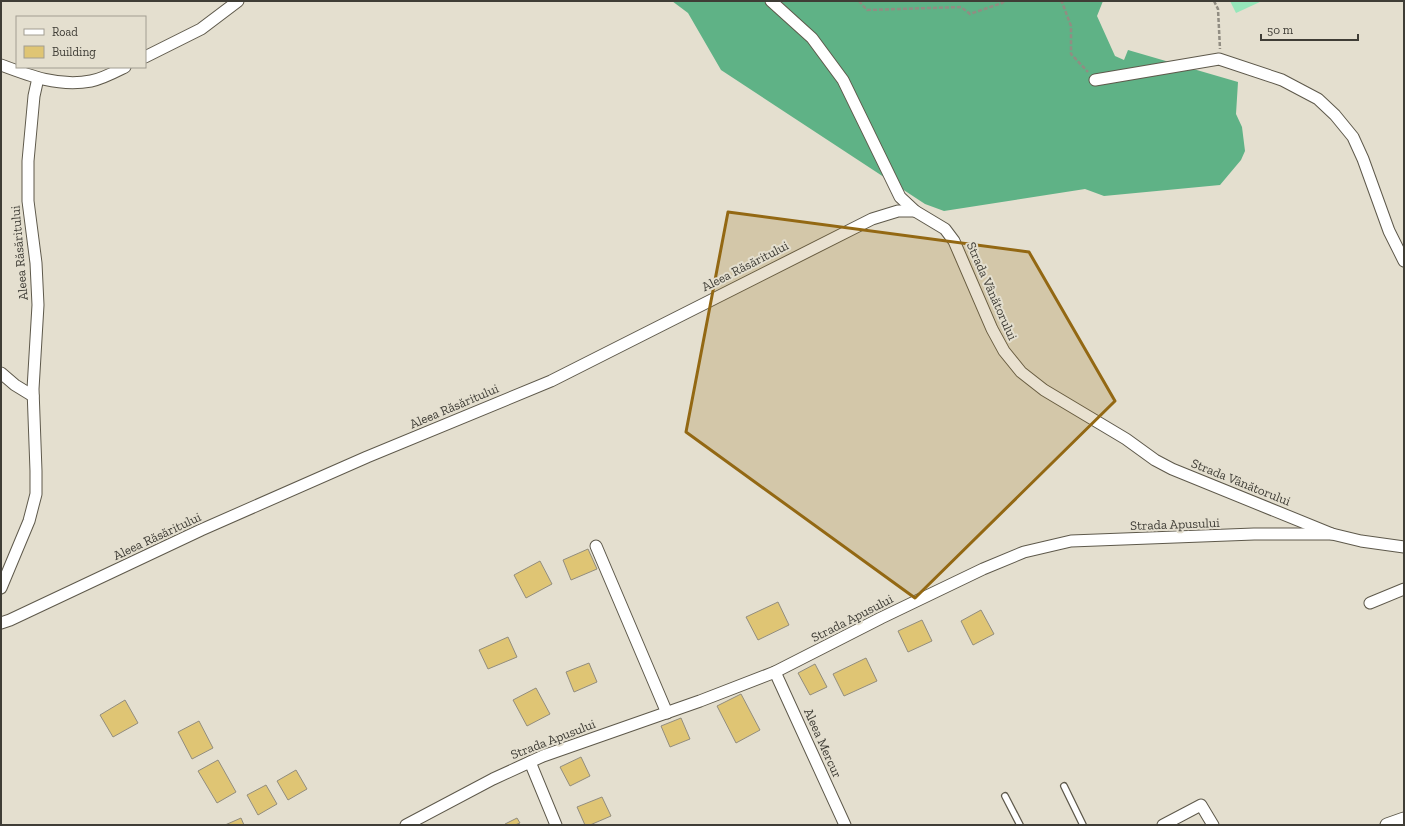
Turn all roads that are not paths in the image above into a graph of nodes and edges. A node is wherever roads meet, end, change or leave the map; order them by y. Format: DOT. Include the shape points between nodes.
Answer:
graph roads {
  1 [pos="238,1"];
  2 [pos="771,1"];
  3 [pos="146,56"];
  4 [pos="1,65"];
  5 [pos="123,68"];
  6 [pos="38,78"];
  7 [pos="1095,80"];
  8 [pos="915,211"];
  9 [pos="1404,261"];
  10 [pos="1,373"];
  11 [pos="34,396"];
  12 [pos="1332,534"];
  13 [pos="596,546"];
  14 [pos="1404,547"];
  15 [pos="1,588"];
  16 [pos="1404,589"];
  17 [pos="1370,603"];
  18 [pos="1,623"];
  19 [pos="775,672"];
  20 [pos="667,713"];
  21 [pos="530,762"];
  22 [pos="1064,786"];
  23 [pos="1005,796"];
  24 [pos="1404,819"];
  25 [pos="406,825"];
  26 [pos="556,825"];
  27 [pos="845,825"];
  28 [pos="1020,825"];
  29 [pos="1083,825"];
  30 [pos="1163,825"];
  31 [pos="1213,825"];
  32 [pos="1387,825"];
  1 -- 3 [label="street" via="201,29"];
  2 -- 8 [label="street, Strada Vânătorului" via="812,38 843,80 897,192"];
  4 -- 6 [label="street"];
  5 -- 6 [label="street" via="92,81 60,83"];
  6 -- 11 [label="street, Aleea Răsăritului" via="28,161 28,201 36,263 38,305"];
  7 -- 9 [label="street" via="1219,58 1282,80 1318,99 1353,137 1389,230"];
  8 -- 12 [label="street, Strada Vânătorului" via="945,229 954,241 1004,351 1021,372 1044,390 1126,439 1155,460"];
  8 -- 18 [label="street, Aleea Răsăritului" via="898,211 872,219 551,380 201,530"];
  10 -- 11 [label="street"];
  11 -- 15 [label="street, Aleea Răsăritului" via="36,494 29,521"];
  12 -- 14 [label="street, Strada Vânătorului"];
  12 -- 19 [label="street, Strada Apusului" via="1254,534 1071,541 1046,546 1024,552 984,569"];
  13 -- 20 [label="street"];
  16 -- 17 [label="street"];
  19 -- 20 [label="street, Strada Apusului"];
  19 -- 27 [label="street, Aleea Mercur"];
  20 -- 21 [label="street, Strada Apusului"];
  21 -- 25 [label="street, Strada Apusului"];
  21 -- 26 [label="street"];
  22 -- 29 [label="lane"];
  23 -- 28 [label="lane"];
  24 -- 32 [label="street"];
  30 -- 31 [label="street" via="1201,805"];
}
